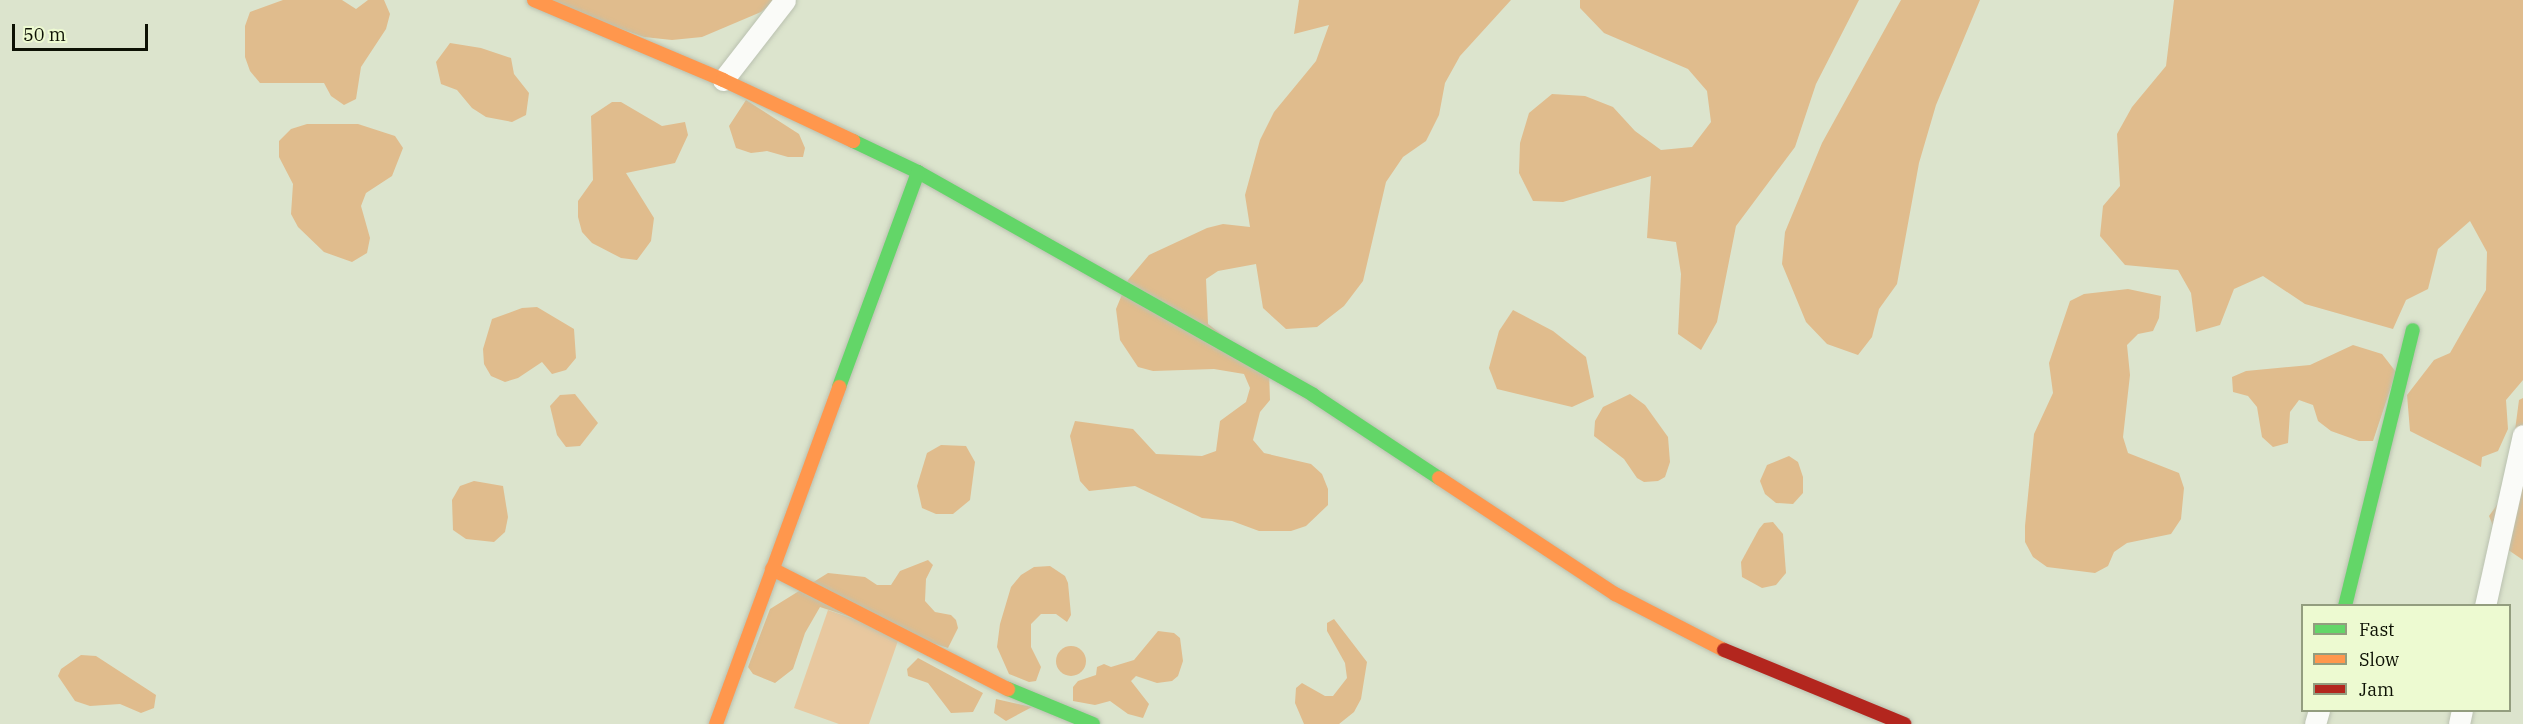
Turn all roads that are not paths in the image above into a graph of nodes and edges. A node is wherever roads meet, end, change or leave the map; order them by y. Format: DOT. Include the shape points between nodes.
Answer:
graph roads {
  1 [pos="534,0"];
  2 [pos="785,0"];
  3 [pos="723,81"];
  4 [pos="918,172"];
  5 [pos="2413,330"];
  6 [pos="2523,435"];
  7 [pos="772,569"];
  8 [pos="2345,604"];
  9 [pos="2485,604"];
  10 [pos="716,724"];
  11 [pos="1093,724"];
  12 [pos="1904,724"];
  1 -- 3 [label="street"];
  2 -- 3 [label="street"];
  3 -- 4 [label="street"];
  4 -- 7 [label="street"];
  4 -- 12 [label="street" via="1313,395 1615,594 1747,662"];
  5 -- 8 [label="street"];
  6 -- 9 [label="street"];
  7 -- 10 [label="street"];
  7 -- 11 [label="street" via="996,684"];
}
